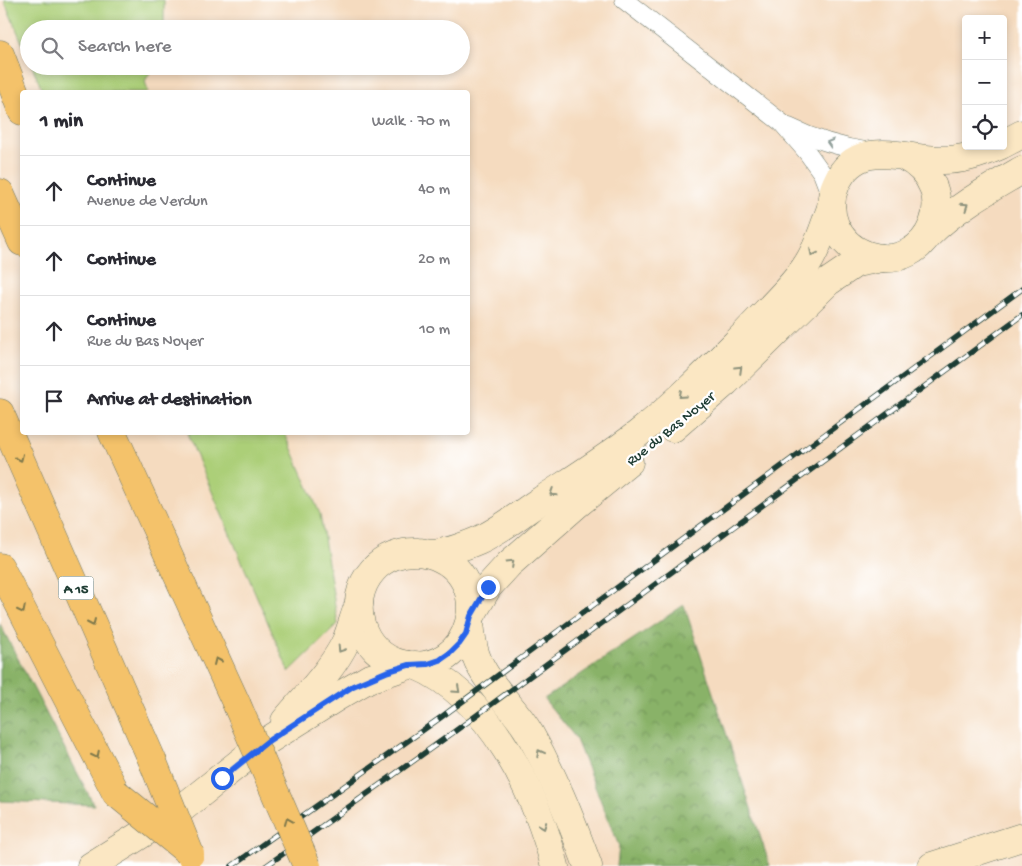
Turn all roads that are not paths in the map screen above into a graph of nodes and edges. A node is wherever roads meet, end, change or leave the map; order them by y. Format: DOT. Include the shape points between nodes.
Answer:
graph roads {
  1 [pos="624,0"];
  2 [pos="0,54"];
  3 [pos="20,106"];
  4 [pos="782,123"];
  5 [pos="1022,134"];
  6 [pos="1007,142"];
  7 [pos="989,150"];
  8 [pos="890,155"];
  9 [pos="1022,170"];
  10 [pos="0,193"];
  11 [pos="831,203"];
  12 [pos="927,236"];
  13 [pos="20,238"];
  14 [pos="882,258"];
  15 [pos="0,413"];
  16 [pos="113,435"];
  17 [pos="130,435"];
  18 [pos="142,496"];
  19 [pos="430,554"];
  20 [pos="0,567"];
  21 [pos="359,604"];
  22 [pos="471,619"];
  23 [pos="412,665"];
  24 [pos="268,741"];
  25 [pos="1022,838"];
  26 [pos="193,860"];
  27 [pos="91,866"];
  28 [pos="307,866"];
  29 [pos="555,866"];
  30 [pos="588,866"];
  31 [pos="932,866"];
  1 -- 4 [label="lane"];
  2 -- 3 [label="highway"];
  8 -- 4 [label="lane, one-way" via="842,147"];
  4 -- 11 [label="lane" via="822,172"];
  5 -- 6 [label="street"];
  7 -- 8 [label="street" via="941,160"];
  8 -- 11 [label="street" via="860,158 846,168 836,182"];
  8 -- 12 [label="street" via="911,160 929,178 936,195 936,212"];
  12 -- 9 [label="street, one-way" via="970,201"];
  10 -- 13 [label="highway"];
  11 -- 14 [label="street" via="835,224 850,246 865,255"];
  11 -- 19 [label="street, Rue du Bas Noyer, one-way" via="811,258 788,288 660,416 604,459 495,531 465,545"];
  12 -- 14 [label="street" via="907,253"];
  22 -- 14 [label="street, Rue du Bas Noyer, one-way" via="488,587 510,564 575,506 701,405 828,282 856,263"];
  15 -- 26 [label="highway, A 15, one-way, bridge"];
  16 -- 18 [label="highway"];
  17 -- 18 [label="highway"];
  28 -- 18 [label="highway, one-way, bridge" via="238,705"];
  19 -- 21 [label="street" via="405,552 382,562 366,580"];
  19 -- 22 [label="street" via="452,565 464,580 470,597"];
  20 -- 26 [label="highway, one-way, bridge" via="116,793"];
  21 -- 23 [label="street" via="360,623 372,645 386,657"];
  21 -- 24 [label="street, one-way" via="341,649"];
  22 -- 23 [label="street" via="463,639 450,653 434,662"];
  30 -- 22 [label="street, one-way" via="562,796 528,732 488,679 476,657"];
  23 -- 24 [label="street" via="353,686"];
  23 -- 29 [label="street, one-way" via="437,675 462,695 507,750 524,779"];
  24 -- 27 [label="street" via="180,810"];
  25 -- 31 [label="street"];
}
